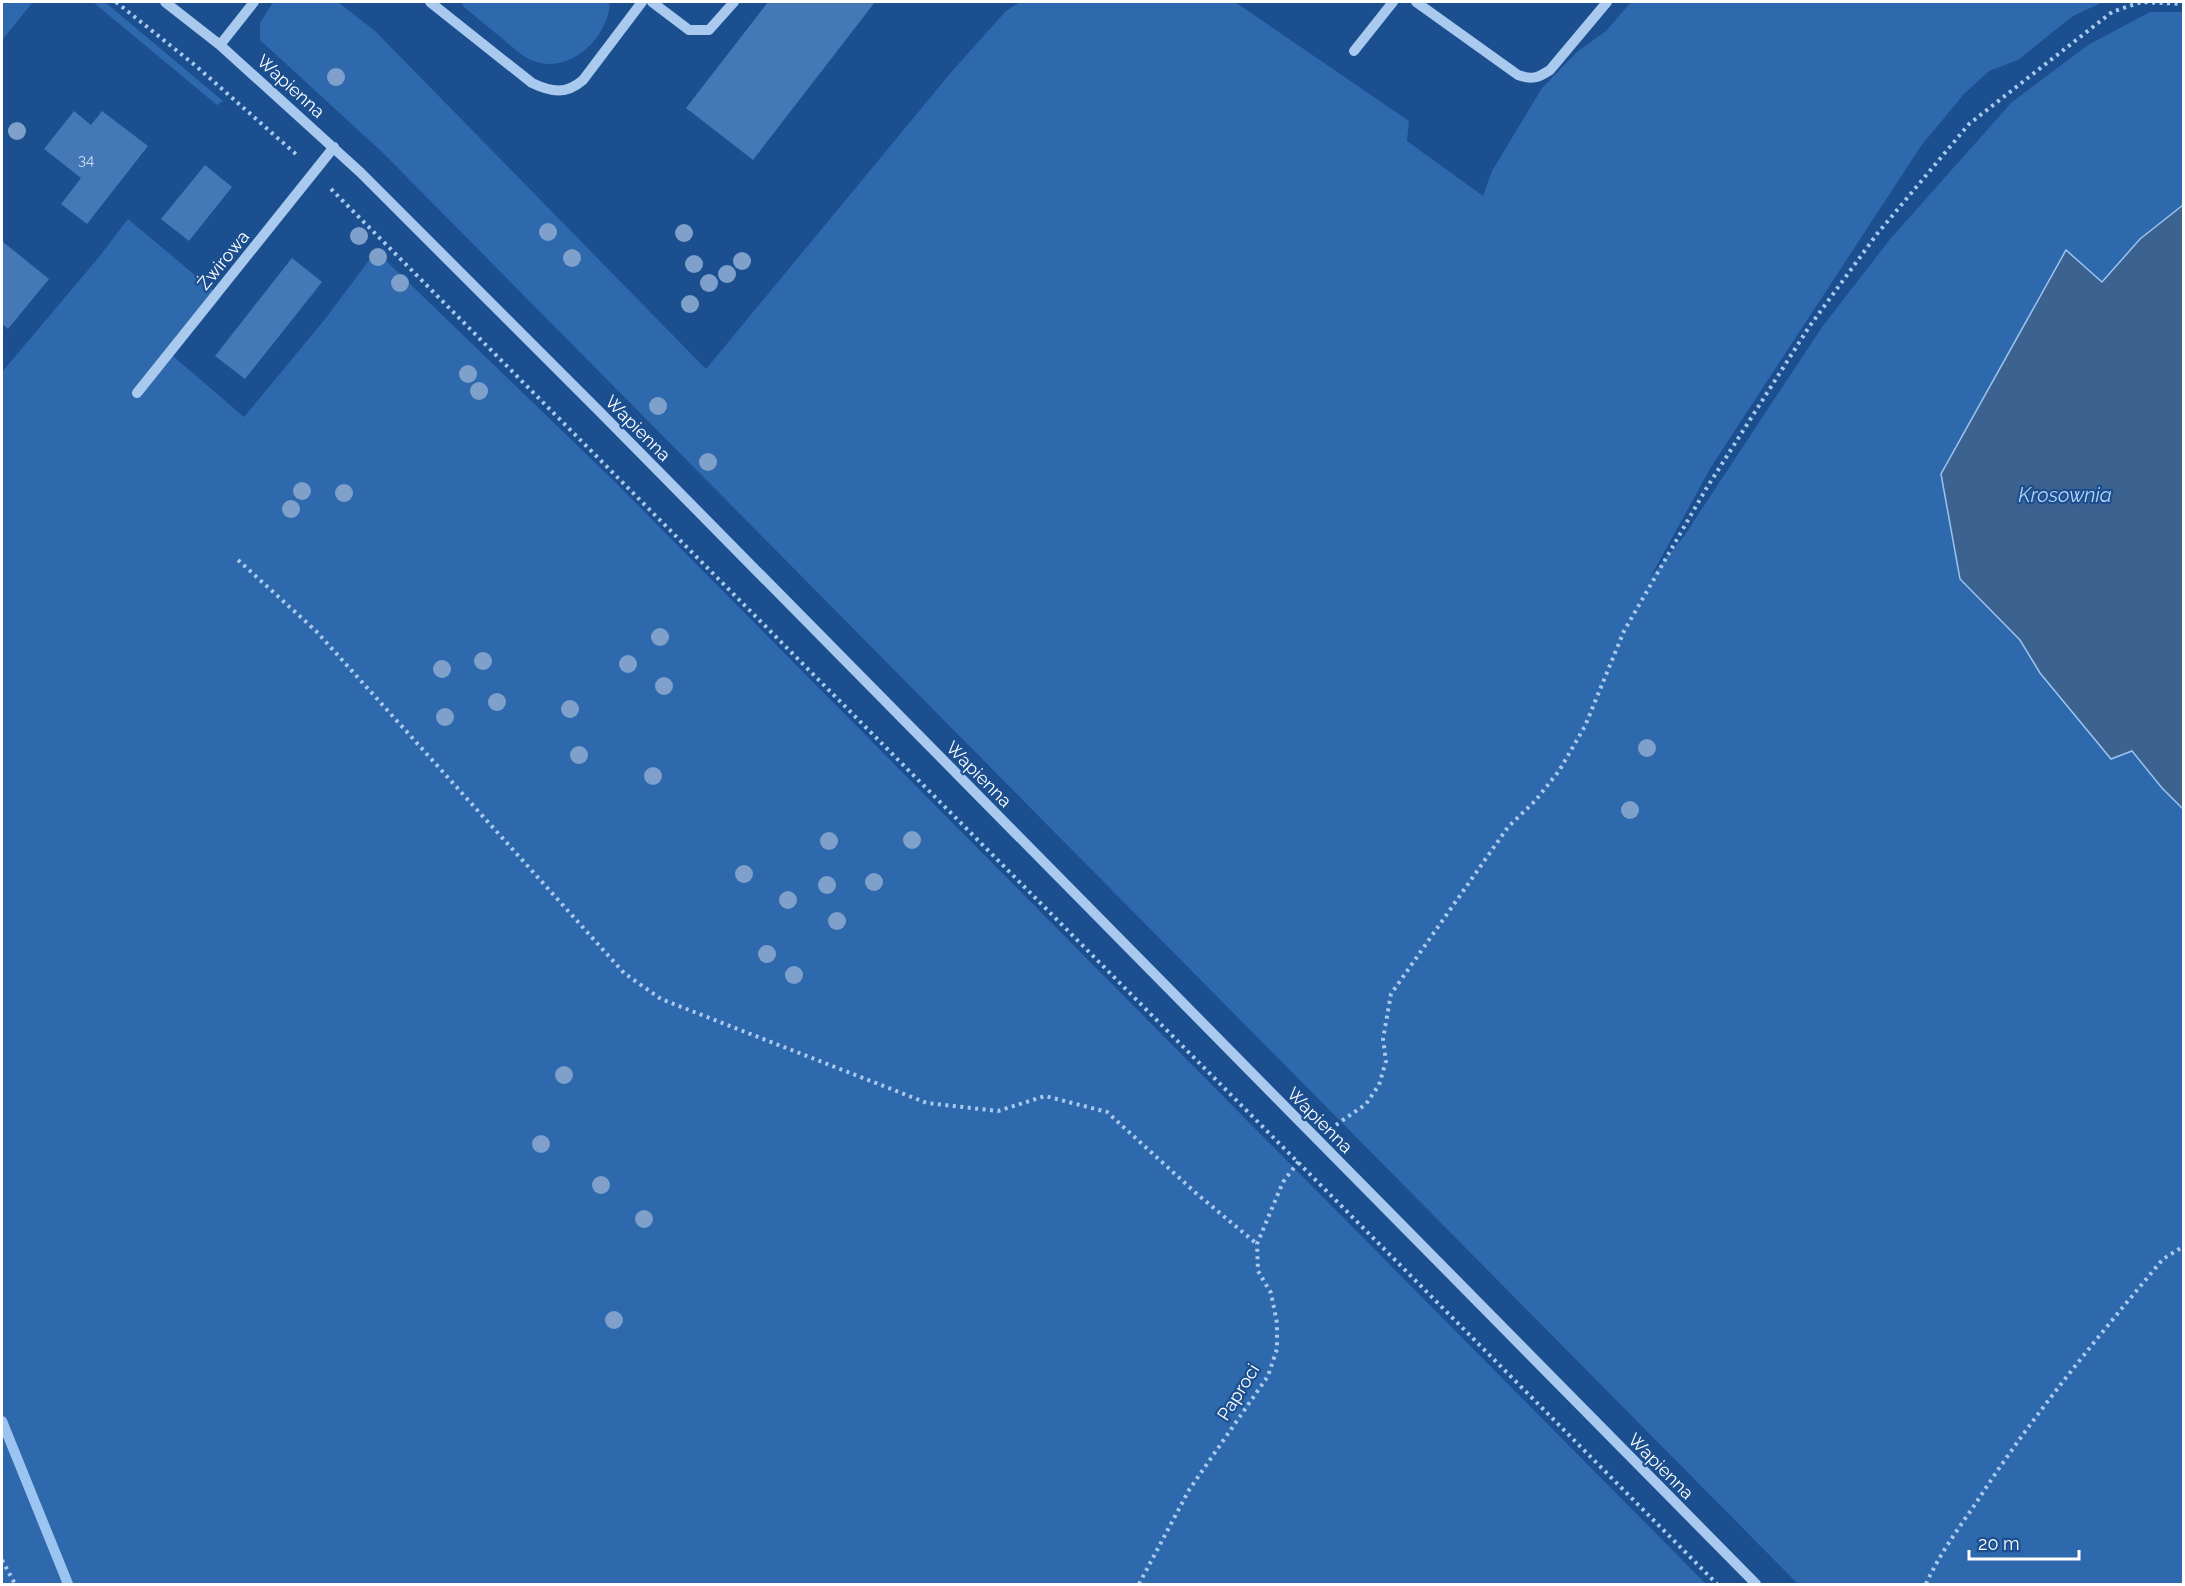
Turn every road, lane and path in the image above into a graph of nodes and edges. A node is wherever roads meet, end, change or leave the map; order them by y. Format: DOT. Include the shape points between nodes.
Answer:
graph roads {
  1 [pos="116,2"];
  2 [pos="165,2"];
  3 [pos="254,2"];
  4 [pos="430,2"];
  5 [pos="642,2"];
  6 [pos="652,2"];
  7 [pos="734,2"];
  8 [pos="1393,2"];
  9 [pos="1416,2"];
  10 [pos="1607,2"];
  11 [pos="2184,4"];
  12 [pos="220,45"];
  13 [pos="1354,51"];
  14 [pos="334,147"];
  15 [pos="314,172"];
  16 [pos="137,393"];
  17 [pos="238,560"];
  18 [pos="1316,1140"];
  19 [pos="1298,1162"];
  20 [pos="1257,1244"];
  21 [pos="2184,1246"];
  22 [pos="2,1560"];
  23 [pos="15,1584"];
  24 [pos="1139,1584"];
  25 [pos="1717,1584"];
  26 [pos="1756,1584"];
  27 [pos="1926,1584"];
  1 -- 15 [label="path" via="196,66"];
  2 -- 12 [label="street, Wapienna"];
  3 -- 12 [label="street"];
  4 -- 5 [label="street" via="532,83 563,92 582,80"];
  6 -- 7 [label="street" via="689,30 699,31 709,30"];
  8 -- 13 [label="street"];
  9 -- 10 [label="street" via="1530,80 1550,70"];
  11 -- 18 [label="path, Paproci" via="2141,2 2112,12 1969,124 1877,234 1809,327 1706,489 1624,631 1585,726 1559,771 1508,827 1391,994 1383,1039 1386,1061 1379,1085 1365,1104"];
  12 -- 14 [label="street, Wapienna"];
  14 -- 15 [label="street, Żwirowa"];
  14 -- 18 [label="street, Wapienna"];
  15 -- 16 [label="street, Żwirowa"];
  15 -- 19 [label="path"];
  17 -- 20 [label="path" via="316,632 624,973 661,999 927,1103 998,1111 1045,1096 1107,1112"];
  18 -- 19 [label="path, Paproci"];
  18 -- 26 [label="street, Wapienna"];
  19 -- 20 [label="path, Paproci" via="1283,1182"];
  19 -- 25 [label="path"];
  20 -- 24 [label="path, Paproci" via="1258,1271 1271,1293 1277,1323 1277,1349 1268,1376 1189,1490"];
  21 -- 27 [label="path" via="2163,1259 2058,1385 1991,1479"];
  22 -- 23 [label="path"];
}
